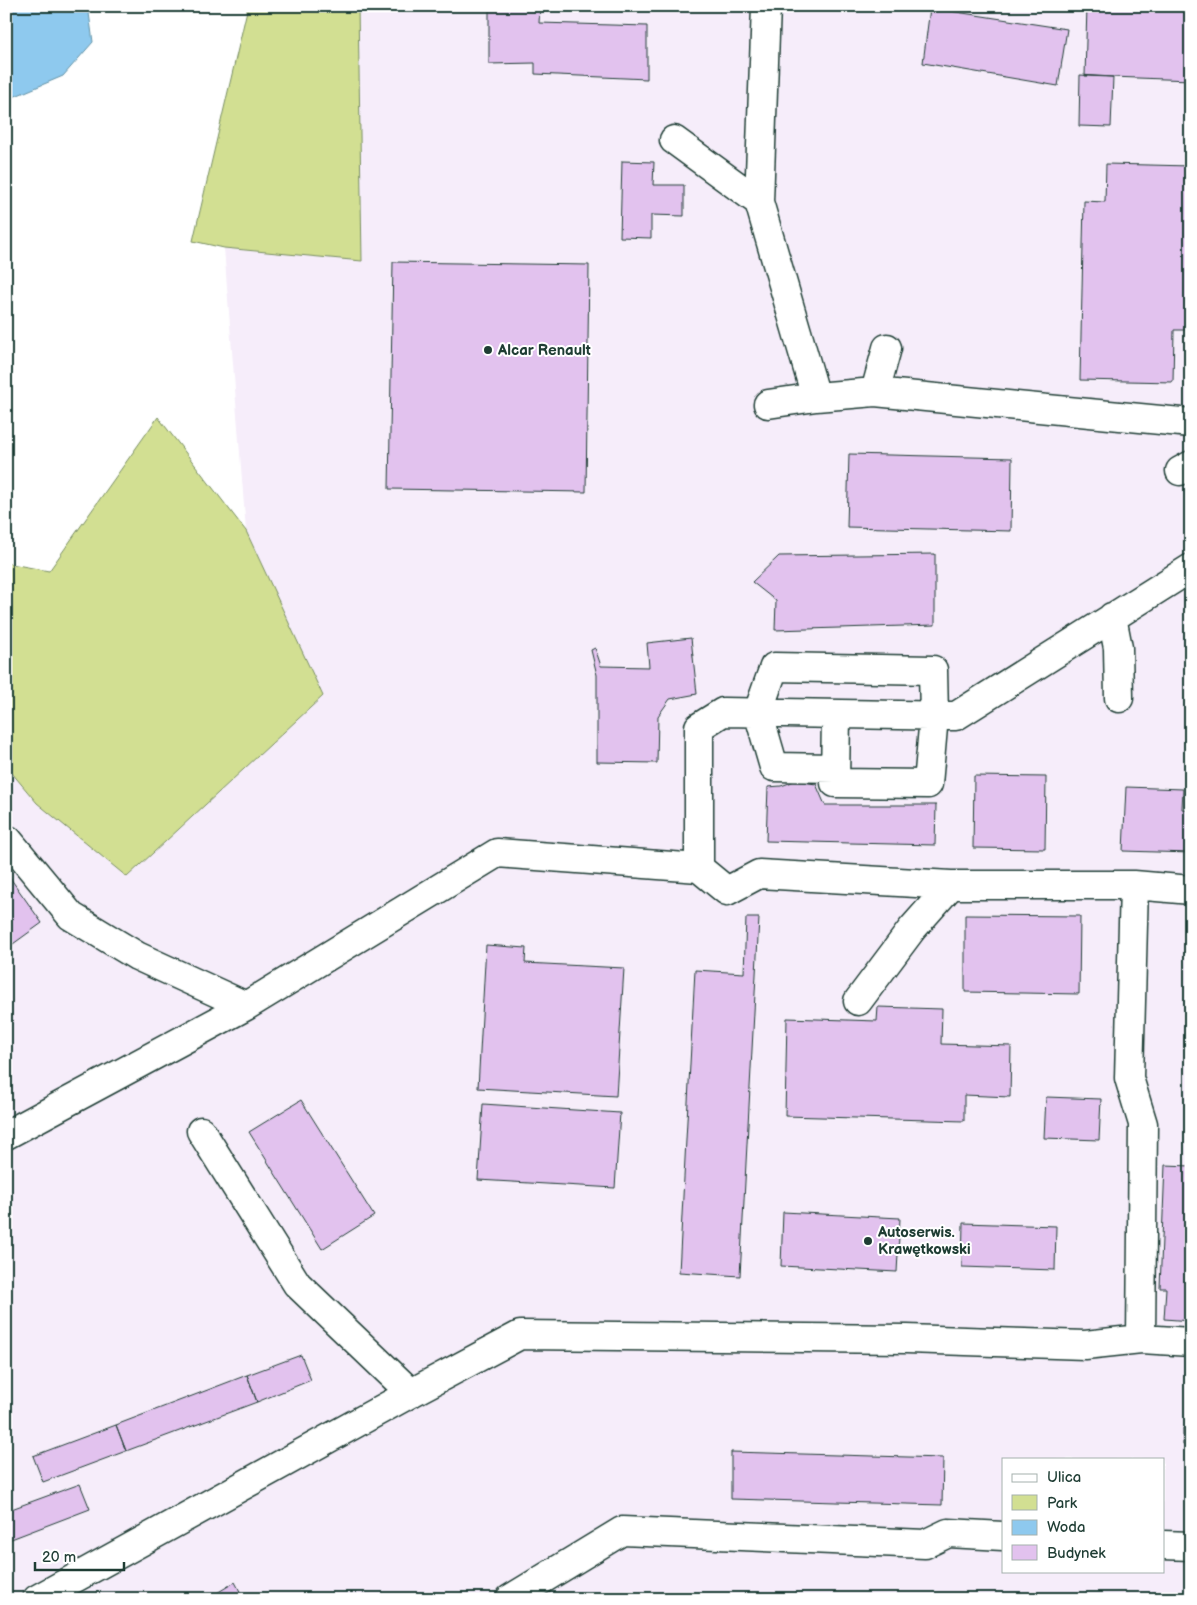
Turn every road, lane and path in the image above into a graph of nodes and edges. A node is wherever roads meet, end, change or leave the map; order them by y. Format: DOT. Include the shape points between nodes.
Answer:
graph roads {
  1 [pos="766,6"];
  2 [pos="674,140"];
  3 [pos="759,202"];
  4 [pos="887,348"];
  5 [pos="875,392"];
  6 [pos="816,397"];
  7 [pos="768,404"];
  8 [pos="1191,423"];
  9 [pos="1191,568"];
  10 [pos="1112,617"];
  11 [pos="1120,698"];
  12 [pos="758,712"];
  13 [pos="836,714"];
  14 [pos="934,716"];
  15 [pos="835,768"];
  16 [pos="6,842"];
  17 [pos="699,868"];
  18 [pos="951,885"];
  19 [pos="1134,885"];
  20 [pos="1191,890"];
  21 [pos="858,1001"];
  22 [pos="246,1006"];
  23 [pos="201,1131"];
  24 [pos="6,1135"];
  25 [pos="1141,1339"];
  26 [pos="1191,1342"];
  27 [pos="411,1393"];
  28 [pos="1002,1536"];
  29 [pos="1164,1544"];
  30 [pos="1191,1546"];
  31 [pos="37,1599"];
  32 [pos="510,1599"];
  1 -- 3 [label="street"];
  2 -- 3 [label="street"];
  3 -- 6 [label="street"];
  4 -- 5 [label="street"];
  5 -- 6 [label="street"];
  5 -- 8 [label="street"];
  6 -- 7 [label="street"];
  9 -- 10 [label="street"];
  10 -- 11 [label="street" via="1118,648"];
  10 -- 14 [label="street" via="956,716"];
  12 -- 13 [label="street"];
  12 -- 14 [label="street" via="774,667 913,669 933,670"];
  12 -- 15 [label="street" via="774,767"];
  12 -- 17 [label="street" via="723,712 699,727"];
  13 -- 14 [label="street"];
  13 -- 15 [label="street"];
  14 -- 15 [label="street" via="928,784 835,783"];
  16 -- 22 [label="street" via="8,840 72,916 137,956"];
  17 -- 18 [label="street" via="727,891 759,874"];
  17 -- 22 [label="street" via="497,853"];
  18 -- 19 [label="street"];
  18 -- 21 [label="street" via="912,929"];
  19 -- 20 [label="street"];
  19 -- 25 [label="street" via="1129,1078 1143,1124"];
  22 -- 24 [label="street"];
  23 -- 27 [label="street" via="297,1284"];
  25 -- 26 [label="street"];
  25 -- 27 [label="street" via="1084,1344 520,1334"];
  27 -- 31 [label="street"];
  28 -- 32 [label="street" via="948,1533 925,1544 622,1531"];
  29 -- 30 [label="street"];
}
